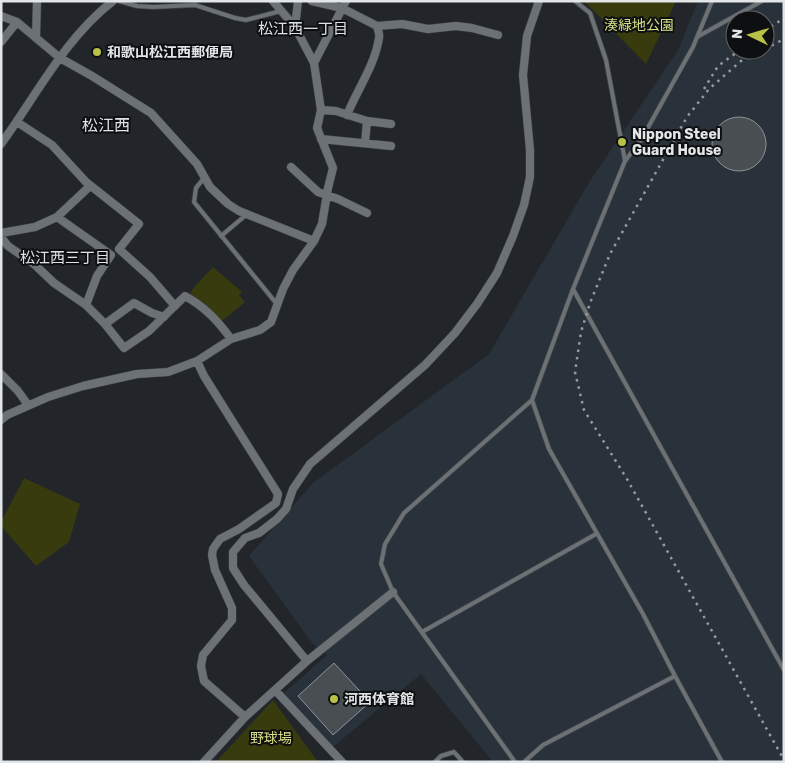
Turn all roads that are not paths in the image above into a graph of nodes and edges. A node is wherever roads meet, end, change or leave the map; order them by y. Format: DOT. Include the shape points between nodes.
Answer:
graph roads {
  1 [pos="37,1"];
  2 [pos="113,1"];
  3 [pos="119,1"];
  4 [pos="298,1"];
  5 [pos="312,1"];
  6 [pos="539,1"];
  7 [pos="575,1"];
  8 [pos="712,1"];
  9 [pos="762,1"];
  10 [pos="275,2"];
  11 [pos="344,5"];
  12 [pos="281,11"];
  13 [pos="1,16"];
  14 [pos="17,22"];
  15 [pos="378,26"];
  16 [pos="295,27"];
  17 [pos="498,35"];
  18 [pos="697,37"];
  19 [pos="36,38"];
  20 [pos="1,42"];
  21 [pos="60,58"];
  22 [pos="314,63"];
  23 [pos="321,110"];
  24 [pos="347,115"];
  25 [pos="367,121"];
  26 [pos="17,122"];
  27 [pos="390,124"];
  28 [pos="321,139"];
  29 [pos="1,144"];
  30 [pos="365,144"];
  31 [pos="391,146"];
  32 [pos="625,161"];
  33 [pos="291,167"];
  34 [pos="205,178"];
  35 [pos="90,186"];
  36 [pos="326,196"];
  37 [pos="367,213"];
  38 [pos="247,214"];
  39 [pos="57,217"];
  40 [pos="1,233"];
  41 [pos="221,236"];
  42 [pos="1,237"];
  43 [pos="314,241"];
  44 [pos="573,289"];
  45 [pos="86,305"];
  46 [pos="278,305"];
  47 [pos="175,306"];
  48 [pos="164,317"];
  49 [pos="105,324"];
  50 [pos="231,339"];
  51 [pos="197,361"];
  52 [pos="1,374"];
  53 [pos="532,400"];
  54 [pos="28,405"];
  55 [pos="1,420"];
  56 [pos="239,529"];
  57 [pos="596,534"];
  58 [pos="245,538"];
  59 [pos="393,592"];
  60 [pos="422,632"];
  61 [pos="307,661"];
  62 [pos="784,670"];
  63 [pos="675,676"];
  64 [pos="275,690"];
  65 [pos="245,717"];
  66 [pos="204,762"];
  67 [pos="342,762"];
  68 [pos="435,762"];
  69 [pos="463,762"];
  70 [pos="514,762"];
  71 [pos="524,762"];
  72 [pos="722,762"];
  1 -- 19 [label="street"];
  2 -- 21 [label="street"];
  3 -- 12 [label="lane" via="145,7 195,5 246,20"];
  4 -- 16 [label="street"];
  5 -- 11 [label="street"];
  6 -- 58 [label="street" via="527,36 523,75 530,177 521,213 497,274 455,332 425,365 310,464 293,489 286,509 277,519 259,533"];
  7 -- 32 [label="lane" via="590,12 606,60"];
  8 -- 18 [label="lane"];
  9 -- 18 [label="lane"];
  10 -- 12 [label="street"];
  11 -- 15 [label="street"];
  11 -- 22 [label="street"];
  12 -- 16 [label="street"];
  13 -- 14 [label="street"];
  14 -- 19 [label="street"];
  14 -- 20 [label="street"];
  15 -- 17 [label="street" via="402,24 428,29 456,26"];
  15 -- 24 [label="street" via="380,36"];
  16 -- 22 [label="street"];
  18 -- 32 [label="lane" via="641,140"];
  19 -- 21 [label="street"];
  21 -- 26 [label="street"];
  21 -- 34 [label="street" via="151,113 197,164"];
  22 -- 23 [label="street"];
  23 -- 24 [label="street"];
  23 -- 28 [label="street" via="317,128"];
  24 -- 25 [label="street"];
  25 -- 27 [label="street"];
  25 -- 30 [label="street"];
  26 -- 29 [label="street"];
  26 -- 35 [label="street" via="52,145"];
  28 -- 30 [label="street"];
  28 -- 36 [label="street" via="333,168"];
  30 -- 31 [label="street"];
  32 -- 44 [label="lane"];
  33 -- 36 [label="street"];
  34 -- 38 [label="street" via="228,204"];
  34 -- 41 [label="lane" via="196,188 194,202"];
  35 -- 39 [label="street"];
  35 -- 47 [label="street" via="139,224 119,249"];
  36 -- 37 [label="street"];
  36 -- 43 [label="street" via="322,224"];
  38 -- 41 [label="lane"];
  38 -- 43 [label="street"];
  39 -- 40 [label="street" via="34,227"];
  39 -- 45 [label="street" via="111,255 96,276"];
  41 -- 46 [label="lane"];
  42 -- 45 [label="street" via="54,283"];
  43 -- 46 [label="street" via="293,270"];
  44 -- 53 [label="lane"];
  44 -- 62 [label="lane"];
  45 -- 49 [label="street"];
  46 -- 50 [label="street" via="271,322 260,330"];
  47 -- 48 [label="street"];
  47 -- 50 [label="street" via="185,296 197,303 217,319"];
  48 -- 49 [label="street" via="134,302"];
  48 -- 49 [label="street" via="124,348"];
  50 -- 51 [label="street"];
  51 -- 54 [label="street" via="168,372 137,374 83,386"];
  51 -- 56 [label="street" via="278,494 276,503"];
  52 -- 54 [label="street"];
  53 -- 57 [label="lane" via="549,449"];
  53 -- 59 [label="lane" via="404,513 385,544 381,564"];
  54 -- 55 [label="street"];
  56 -- 58 [label="street"];
  56 -- 65 [label="street" via="220,539 213,549 215,570 232,608 232,620 203,655 201,666 204,681"];
  57 -- 60 [label="lane"];
  57 -- 63 [label="lane"];
  58 -- 61 [label="street" via="233,552 233,568"];
  59 -- 60 [label="lane"];
  59 -- 61 [label="street"];
  60 -- 70 [label="lane"];
  61 -- 64 [label="street"];
  63 -- 71 [label="lane" via="543,745"];
  63 -- 72 [label="lane"];
  64 -- 65 [label="street"];
  64 -- 67 [label="street"];
  65 -- 66 [label="street"];
  68 -- 69 [label="lane" via="441,756 454,752"];
}
